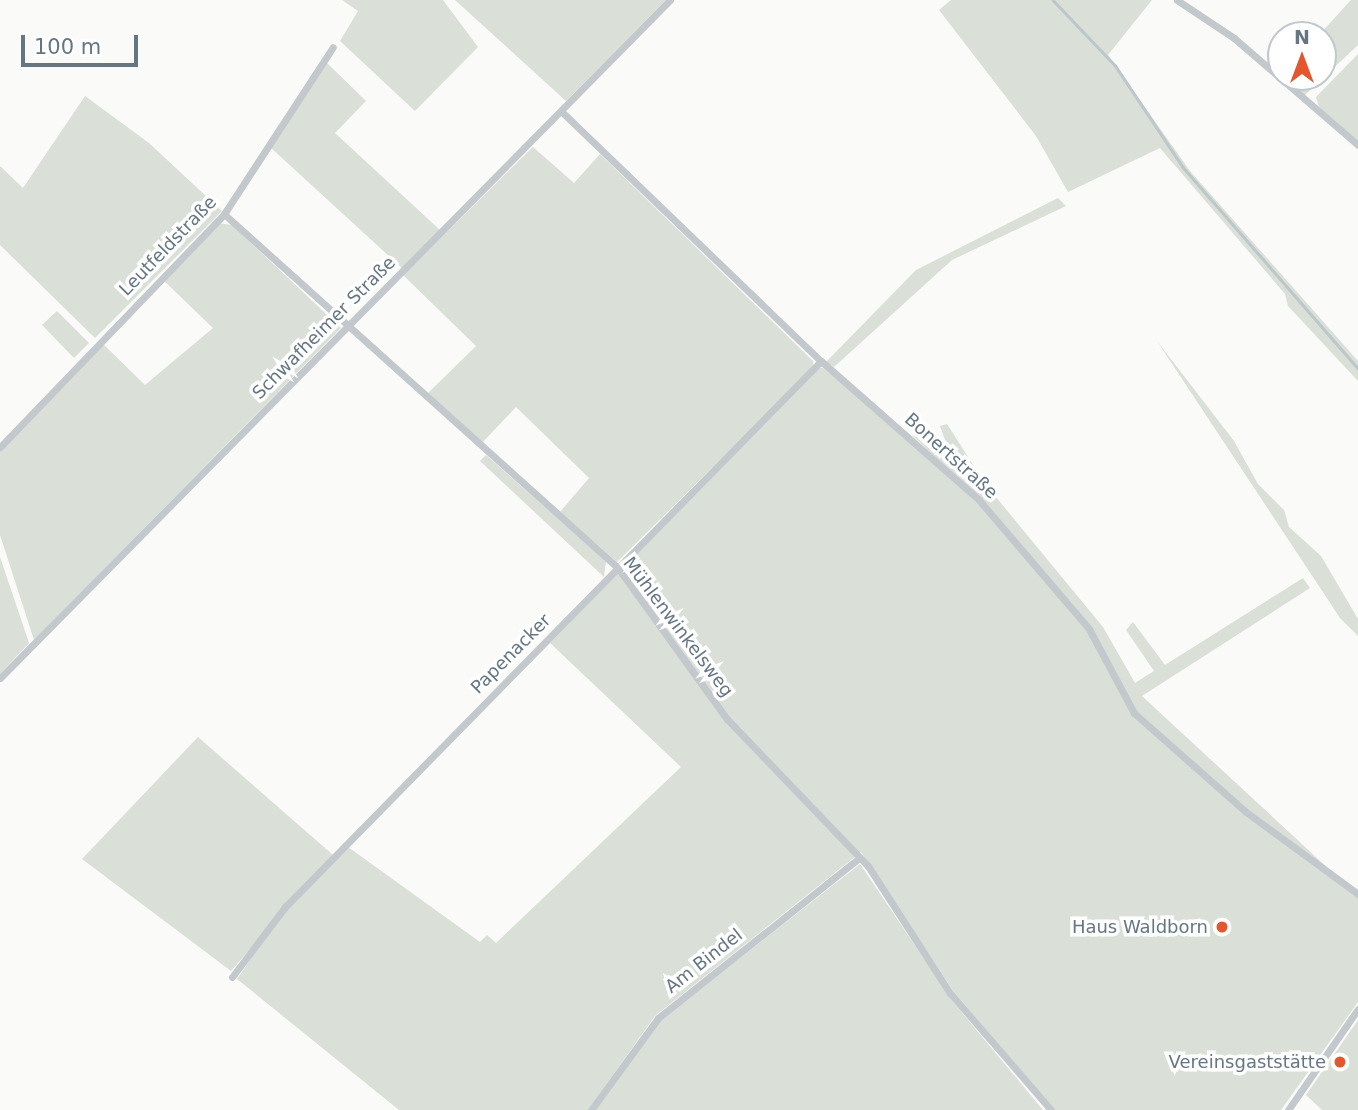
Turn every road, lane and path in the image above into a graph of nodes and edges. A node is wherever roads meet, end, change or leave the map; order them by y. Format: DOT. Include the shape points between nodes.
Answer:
graph roads {
  1 [pos="670,0"];
  2 [pos="1177,0"];
  3 [pos="333,47"];
  4 [pos="562,112"];
  5 [pos="1358,145"];
  6 [pos="224,214"];
  7 [pos="346,326"];
  8 [pos="821,361"];
  9 [pos="0,447"];
  10 [pos="618,568"];
  11 [pos="0,678"];
  12 [pos="859,858"];
  13 [pos="1358,894"];
  14 [pos="232,977"];
  15 [pos="1358,1009"];
  16 [pos="591,1110"];
  17 [pos="1051,1110"];
  18 [pos="1287,1110"];
  1 -- 4 [label="street, Schwafheimer Straße"];
  2 -- 5 [label="street" via="1234,38"];
  3 -- 6 [label="street, Leutfeldstraße"];
  4 -- 7 [label="street, Schwafheimer Straße"];
  4 -- 8 [label="street, Bonertstraße"];
  6 -- 7 [label="street, Mühlenwinkelsweg"];
  6 -- 9 [label="street, Leutfeldstraße"];
  7 -- 10 [label="street, Mühlenwinkelsweg"];
  7 -- 11 [label="street, Schwafheimer Straße"];
  8 -- 10 [label="street, Papenacker"];
  8 -- 13 [label="street, Bonertstraße" via="979,500 1088,629 1134,713 1246,812"];
  10 -- 12 [label="street, Mühlenwinkelsweg" via="727,719"];
  10 -- 14 [label="street, Papenacker" via="285,906"];
  12 -- 16 [label="street, Am Bindel" via="658,1018"];
  12 -- 17 [label="street, Mühlenwinkelsweg" via="950,993"];
  15 -- 18 [label="street"];
}
